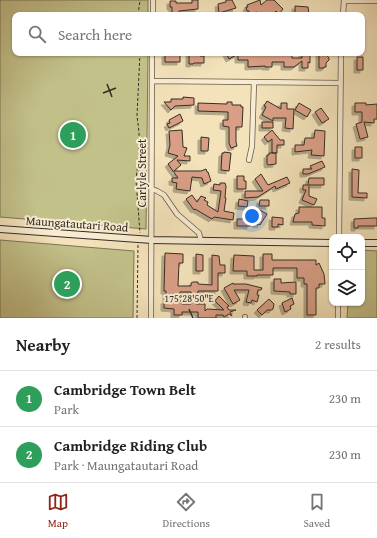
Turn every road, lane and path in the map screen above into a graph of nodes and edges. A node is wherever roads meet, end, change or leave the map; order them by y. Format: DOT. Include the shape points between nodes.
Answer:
graph roads {
  1 [pos="140,0"];
  2 [pos="153,0"];
  3 [pos="344,1"];
  4 [pos="377,1"];
  5 [pos="138,12"];
  6 [pos="153,12"];
  7 [pos="343,12"];
  8 [pos="140,56"];
  9 [pos="152,56"];
  10 [pos="341,56"];
  11 [pos="152,81"];
  12 [pos="254,82"];
  13 [pos="340,83"];
  14 [pos="249,160"];
  15 [pos="152,189"];
  16 [pos="0,229"];
  17 [pos="140,234"];
  18 [pos="339,234"];
  19 [pos="152,240"];
  20 [pos="201,241"];
  21 [pos="329,243"];
  22 [pos="365,243"];
  23 [pos="377,243"];
  24 [pos="138,245"];
  25 [pos="338,306"];
  26 [pos="137,318"];
  27 [pos="151,318"];
  28 [pos="338,318"];
  1 -- 5 [label="path"];
  2 -- 6 [label="street"];
  3 -- 4 [label="street"];
  3 -- 7 [label="street"];
  8 -- 17 [label="path" via="137,116 139,153 136,180"];
  9 -- 11 [label="street, Carlyle Street"];
  10 -- 13 [label="street"];
  11 -- 12 [label="street"];
  11 -- 15 [label="street, Carlyle Street"];
  12 -- 13 [label="street"];
  12 -- 14 [label="street" via="252,146"];
  13 -- 18 [label="street"];
  15 -- 19 [label="street, Carlyle Street"];
  15 -- 20 [label="street" via="164,195 176,214 199,233"];
  16 -- 19 [label="street, Maungatautari Road"];
  19 -- 20 [label="street, Maungatautari Road"];
  19 -- 27 [label="street, Carlyle Street"];
  20 -- 21 [label="street, Maungatautari Road"];
  22 -- 23 [label="street"];
  24 -- 26 [label="path"];
  25 -- 28 [label="street"];
}
